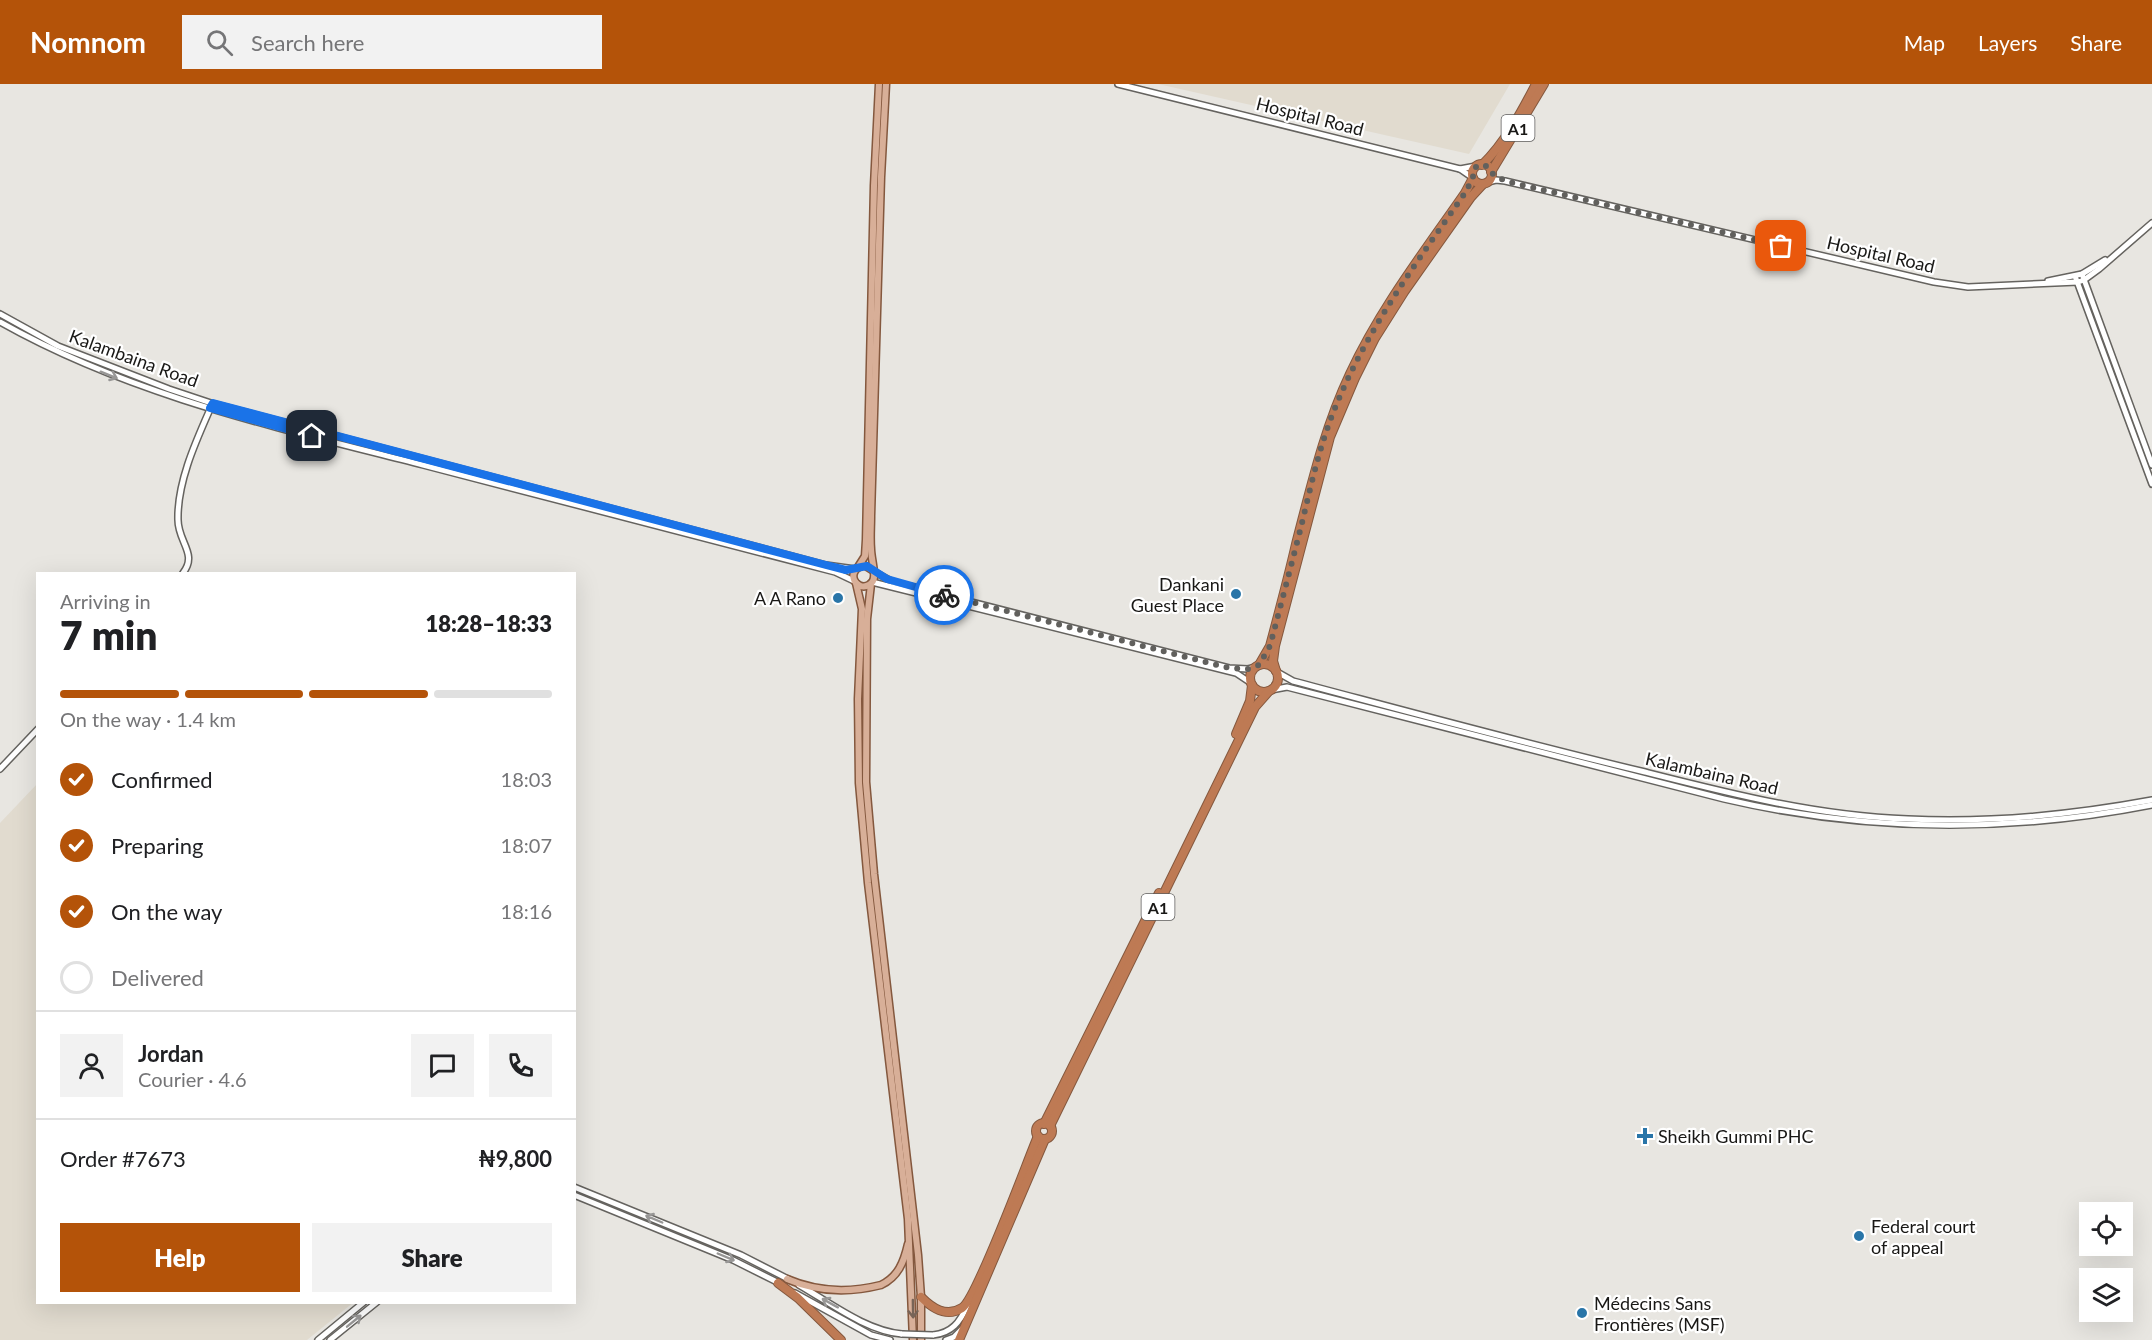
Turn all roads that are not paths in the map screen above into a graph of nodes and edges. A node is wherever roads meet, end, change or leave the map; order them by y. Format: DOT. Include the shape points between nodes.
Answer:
graph roads {
  1 [pos="879,84"];
  2 [pos="886,84"];
  3 [pos="1118,84"];
  4 [pos="1536,84"];
  5 [pos="1544,84"];
  6 [pos="1479,165"];
  7 [pos="1460,169"];
  8 [pos="1491,172"];
  9 [pos="1472,177"];
  10 [pos="1505,181"];
  11 [pos="1485,183"];
  12 [pos="2152,223"];
  13 [pos="2080,278"];
  14 [pos="0,314"];
  15 [pos="0,322"];
  16 [pos="2125,401"];
  17 [pos="212,406"];
  18 [pos="2152,465"];
  19 [pos="2152,484"];
  20 [pos="856,568"];
  21 [pos="873,571"];
  22 [pos="184,572"];
  23 [pos="855,582"];
  24 [pos="872,583"];
  25 [pos="1257,666"];
  26 [pos="1276,671"];
  27 [pos="1251,684"];
  28 [pos="1270,690"];
  29 [pos="36,731"];
  30 [pos="0,769"];
  31 [pos="2152,800"];
  32 [pos="2152,805"];
  33 [pos="1047,1125"];
  34 [pos="1041,1137"];
  35 [pos="576,1188"];
  36 [pos="576,1196"];
  37 [pos="909,1226"];
  38 [pos="787,1279"];
  39 [pos="778,1282"];
  40 [pos="921,1297"];
  41 [pos="970,1299"];
  42 [pos="362,1304"];
  43 [pos="375,1304"];
  44 [pos="969,1319"];
  45 [pos="318,1340"];
  46 [pos="330,1340"];
  47 [pos="841,1340"];
  48 [pos="890,1340"];
  49 [pos="913,1340"];
  50 [pos="921,1340"];
  51 [pos="946,1340"];
  52 [pos="959,1340"];
  1 -- 20 [label="main road" via="866,540 865,556"];
  2 -- 21 [label="main road" via="871,516"];
  3 -- 7 [label="main road, Hospital Road"];
  4 -- 6 [label="highway, A1" via="1494,151"];
  5 -- 8 [label="highway, A1"];
  6 -- 7 [label="main road"];
  6 -- 8 [label="highway" via="1487,166"];
  6 -- 9 [label="highway"];
  7 -- 9 [label="main road"];
  8 -- 10 [label="main road"];
  8 -- 11 [label="highway" via="1491,179"];
  9 -- 11 [label="highway"];
  9 -- 25 [label="highway" via="1388,303 1341,393 1312,481 1270,646"];
  10 -- 11 [label="main road"];
  10 -- 13 [label="main road, Hospital Road" via="1934,282 1968,287"];
  11 -- 26 [label="highway" via="1470,198 1404,292 1354,378 1330,437 1275,646"];
  12 -- 13 [label="main road"];
  13 -- 16 [label="main road"];
  14 -- 17 [label="main road, Kalambaina Road" via="58,346"];
  15 -- 17 [label="main road, Kalambaina Road, one-way" via="101,371 149,390"];
  16 -- 18 [label="main road"];
  16 -- 19 [label="main road"];
  17 -- 20 [label="main road, Kalambaina Road" via="826,565"];
  17 -- 22 [label="main road" via="180,497 178,521 190,558"];
  17 -- 23 [label="main road, Kalambaina Road" via="835,572"];
  20 -- 21 [label="main road" via="867,566"];
  20 -- 23 [label="main road"];
  21 -- 24 [label="main road"];
  21 -- 25 [label="main road" via="893,582 1229,668"];
  23 -- 24 [label="main road" via="865,586"];
  23 -- 37 [label="main road" via="862,609 858,699 860,798"];
  24 -- 27 [label="main road" via="1236,673"];
  24 -- 40 [label="main road" via="867,642 866,782"];
  25 -- 26 [label="highway" via="1268,665"];
  25 -- 27 [label="highway" via="1251,674"];
  26 -- 28 [label="highway" via="1277,681"];
  26 -- 31 [label="main road, Kalambaina Road" via="1293,681 1587,758 1804,809 1898,819 1971,821 2066,814"];
  27 -- 28 [label="highway" via="1261,692"];
  27 -- 33 [label="highway, A1" via="1248,707 1188,837"];
  28 -- 32 [label="main road" via="1287,687 1731,800 1843,820 1998,825 2086,817"];
  28 -- 33 [label="highway, A1" via="1255,707"];
  29 -- 30 [label="main road"];
  33 -- 34 [label="highway" via="1037,1128"];
  33 -- 34 [label="highway" via="1051,1134"];
  34 -- 41 [label="highway"];
  34 -- 44 [label="highway"];
  38 -- 35 [label="main road, one-way" via="741,1255"];
  36 -- 39 [label="main road, one-way"];
  37 -- 38 [label="main road" via="904,1260 894,1276 881,1285 823,1290"];
  37 -- 49 [label="main road, one-way"];
  41 -- 38 [label="main road, one-way, bridge" via="956,1325 947,1332 902,1334 872,1326"];
  39 -- 47 [label="highway"];
  39 -- 48 [label="main road" via="871,1335"];
  40 -- 41 [label="highway" via="938,1311 950,1312"];
  40 -- 50 [label="main road"];
  42 -- 45 [label="main road"];
  46 -- 43 [label="main road, one-way"];
  44 -- 51 [label="main road" via="959,1333"];
  44 -- 52 [label="highway"];
}
